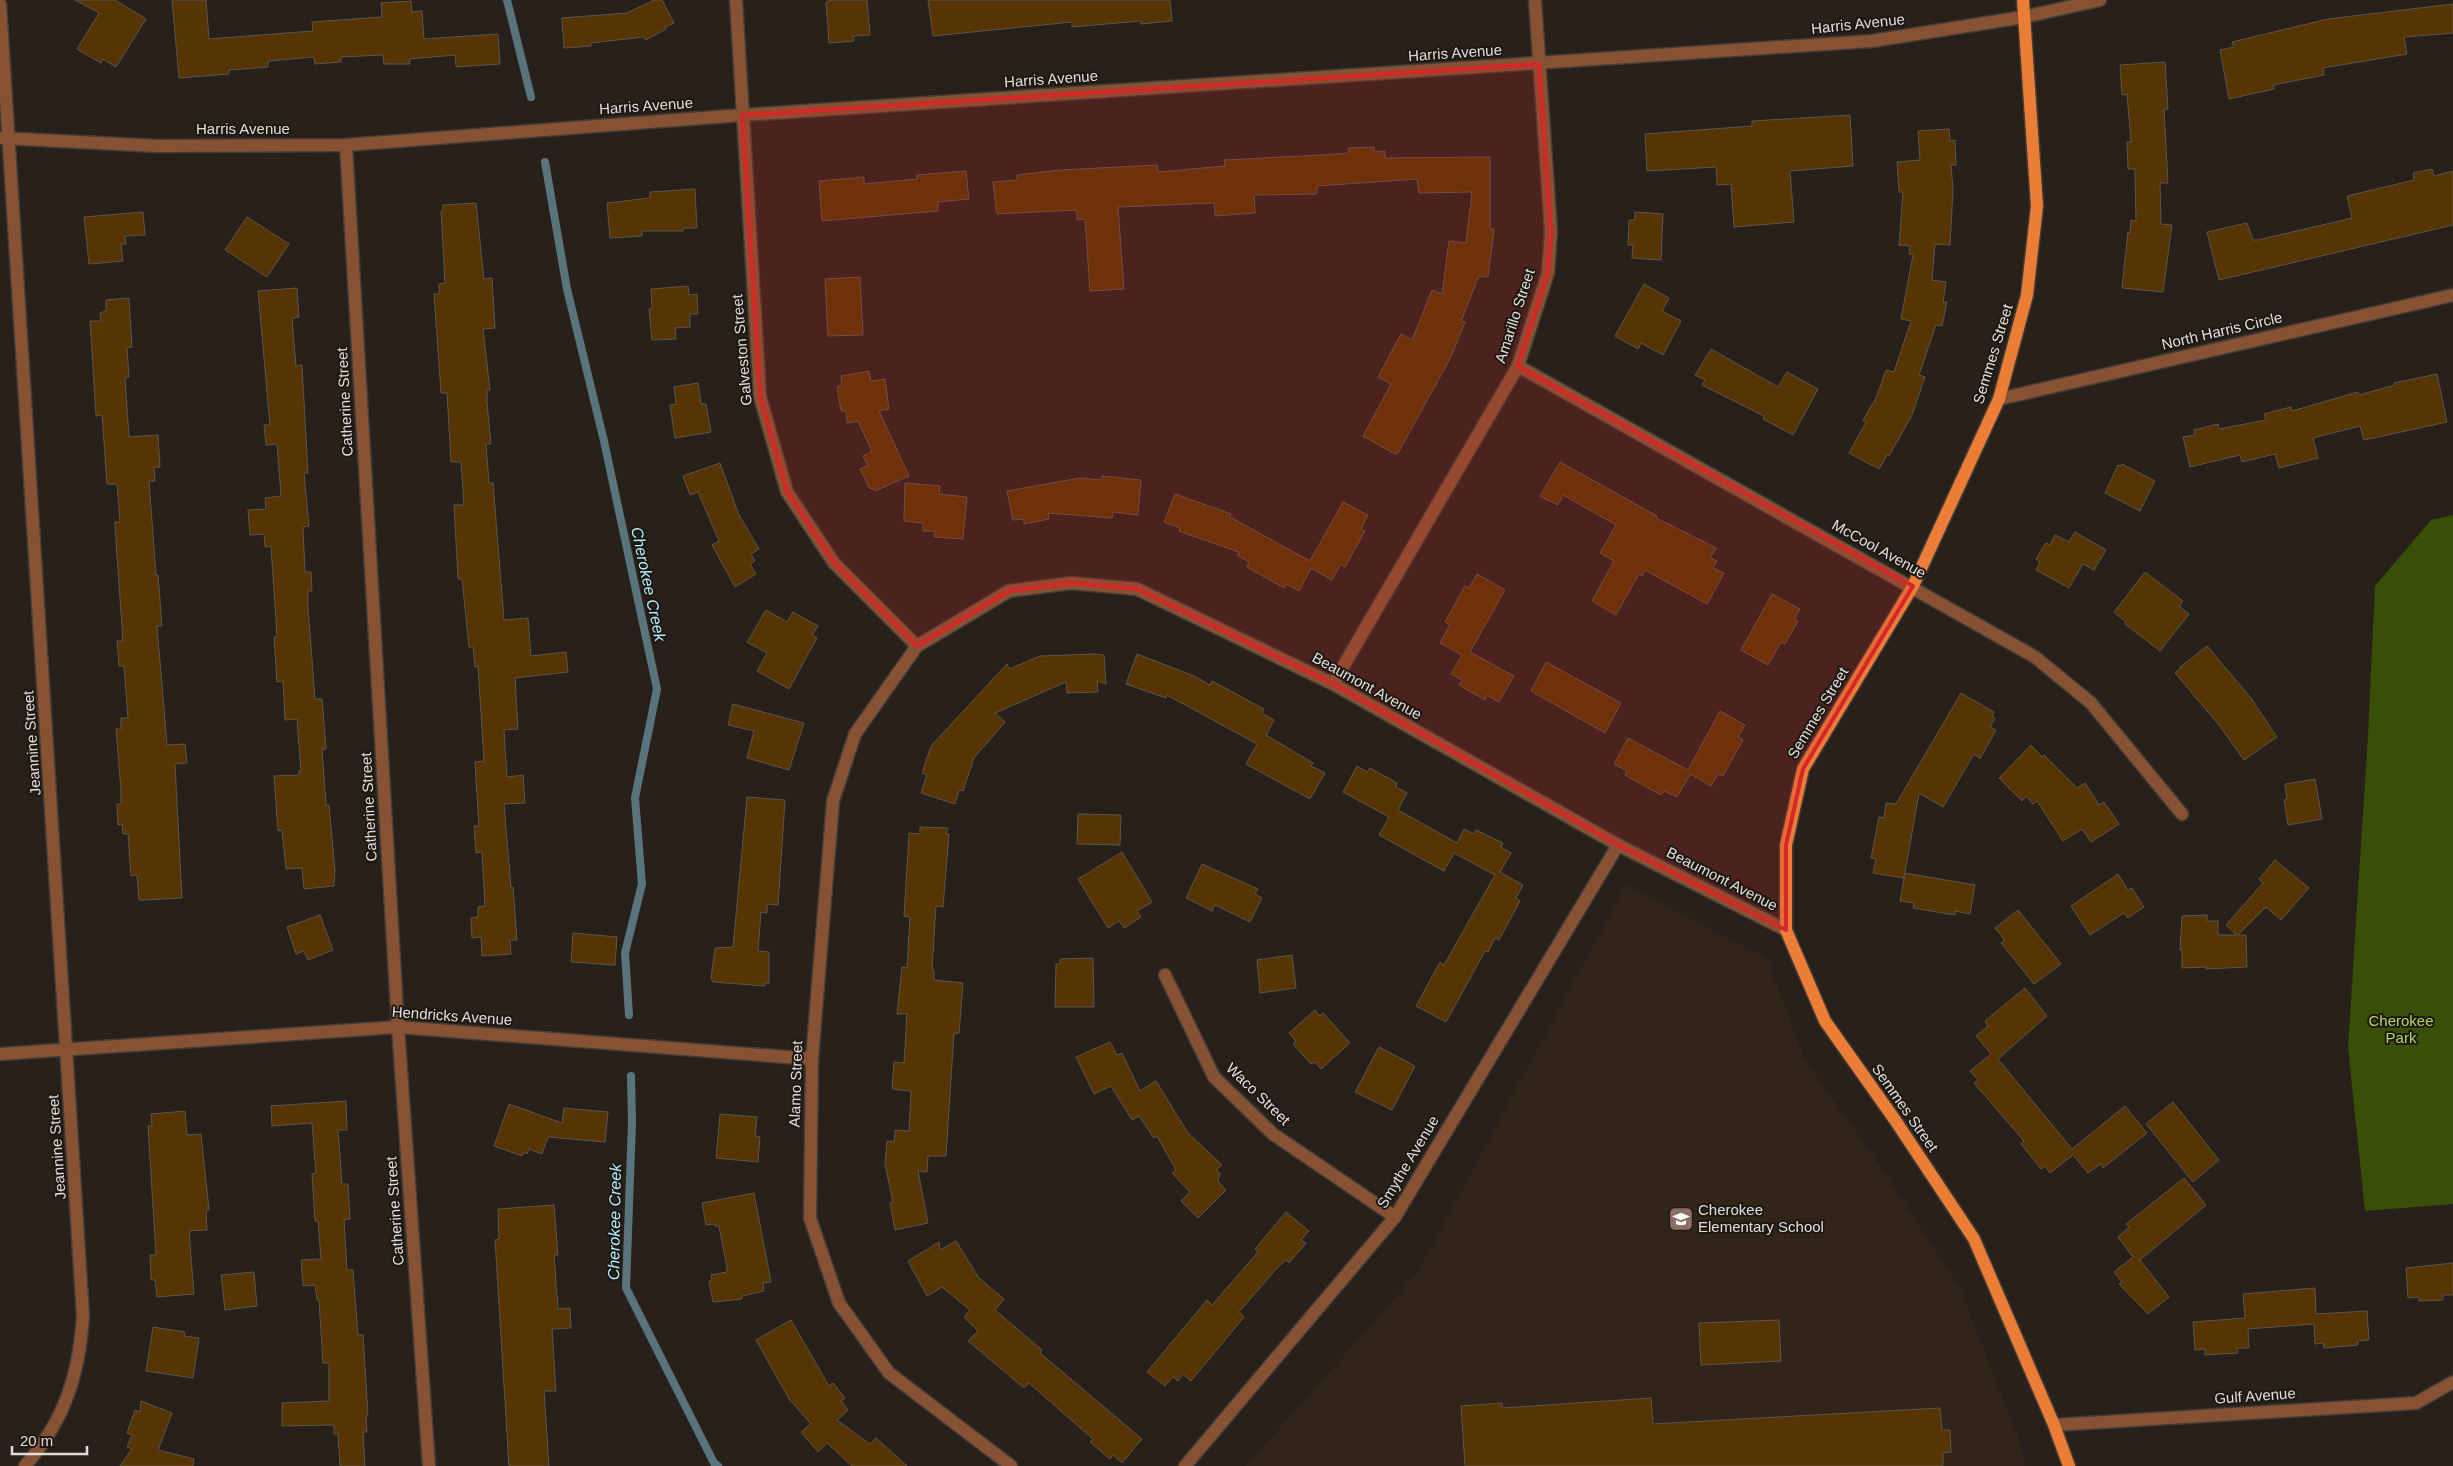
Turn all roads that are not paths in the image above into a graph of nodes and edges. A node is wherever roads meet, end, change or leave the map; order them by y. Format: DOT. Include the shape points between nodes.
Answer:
graph roads {
  1 [pos="736,0"];
  2 [pos="1535,0"];
  3 [pos="2023,0"];
  4 [pos="2100,0"];
  5 [pos="0,4"];
  6 [pos="2024,17"];
  7 [pos="1539,64"];
  8 [pos="742,115"];
  9 [pos="5,138"];
  10 [pos="346,145"];
  11 [pos="2453,295"];
  12 [pos="1518,366"];
  13 [pos="1999,399"];
  14 [pos="1913,586"];
  15 [pos="917,646"];
  16 [pos="1333,684"];
  17 [pos="2182,814"];
  18 [pos="1618,846"];
  19 [pos="1786,930"];
  20 [pos="1165,975"];
  21 [pos="398,1026"];
  22 [pos="67,1050"];
  23 [pos="0,1054"];
  24 [pos="812,1059"];
  25 [pos="1395,1217"];
  26 [pos="2453,1382"];
  27 [pos="2054,1425"];
  28 [pos="25,1466"];
  29 [pos="429,1466"];
  30 [pos="1011,1466"];
  31 [pos="1185,1466"];
  32 [pos="2069,1466"];
  1 -- 8 [label="street, Galveston Street"];
  2 -- 7 [label="street, Amarillo Street"];
  3 -- 6 [label="main road, Semmes Street"];
  4 -- 6 [label="street, Harris Avenue"];
  5 -- 9 [label="street, Jeannine Street"];
  6 -- 7 [label="street, Harris Avenue" via="1872,41"];
  6 -- 13 [label="main road, Semmes Street" via="2037,206 2027,295"];
  7 -- 8 [label="street, Harris Avenue"];
  7 -- 12 [label="street, Amarillo Street" via="1551,232 1549,264"];
  8 -- 10 [label="street, Harris Avenue"];
  8 -- 15 [label="street, Galveston Street" via="760,397 787,492 834,562"];
  9 -- 10 [label="street, Harris Avenue" via="158,146"];
  9 -- 22 [label="street, Jeannine Street"];
  10 -- 21 [label="street, Catherine Street"];
  11 -- 13 [label="street, North Harris Circle"];
  12 -- 14 [label="street, McCool Avenue"];
  12 -- 16 [label="street, Amarillo Street"];
  13 -- 14 [label="main road, Semmes Street"];
  14 -- 17 [label="street, McCool Avenue" via="2035,657 2090,703"];
  14 -- 19 [label="main road, Semmes Street" via="1802,769 1786,845"];
  15 -- 16 [label="street, Beaumont Avenue" via="1009,591 1071,583 1137,589"];
  15 -- 24 [label="street, Alamo Street" via="855,734 833,801"];
  16 -- 18 [label="street, Beaumont Avenue"];
  18 -- 19 [label="street, Beaumont Avenue"];
  18 -- 25 [label="street, Smythe Avenue"];
  19 -- 27 [label="main road, Semmes Street" via="1825,1021 1974,1239"];
  20 -- 25 [label="street, Waco Street" via="1214,1077 1272,1134"];
  21 -- 22 [label="street, Hendricks Avenue"];
  21 -- 24 [label="street, Hendricks Avenue"];
  21 -- 29 [label="street, Catherine Street"];
  22 -- 23 [label="street, Hendricks Avenue"];
  22 -- 28 [label="street, Jeannine Street" via="82,1285 81,1348 64,1406"];
  24 -- 30 [label="street, Alamo Street" via="810,1218 839,1303 889,1373"];
  25 -- 31 [label="street, Smythe Avenue"];
  26 -- 27 [label="street, Gulf Avenue" via="2416,1402"];
  27 -- 32 [label="main road, Semmes Street"];
}
